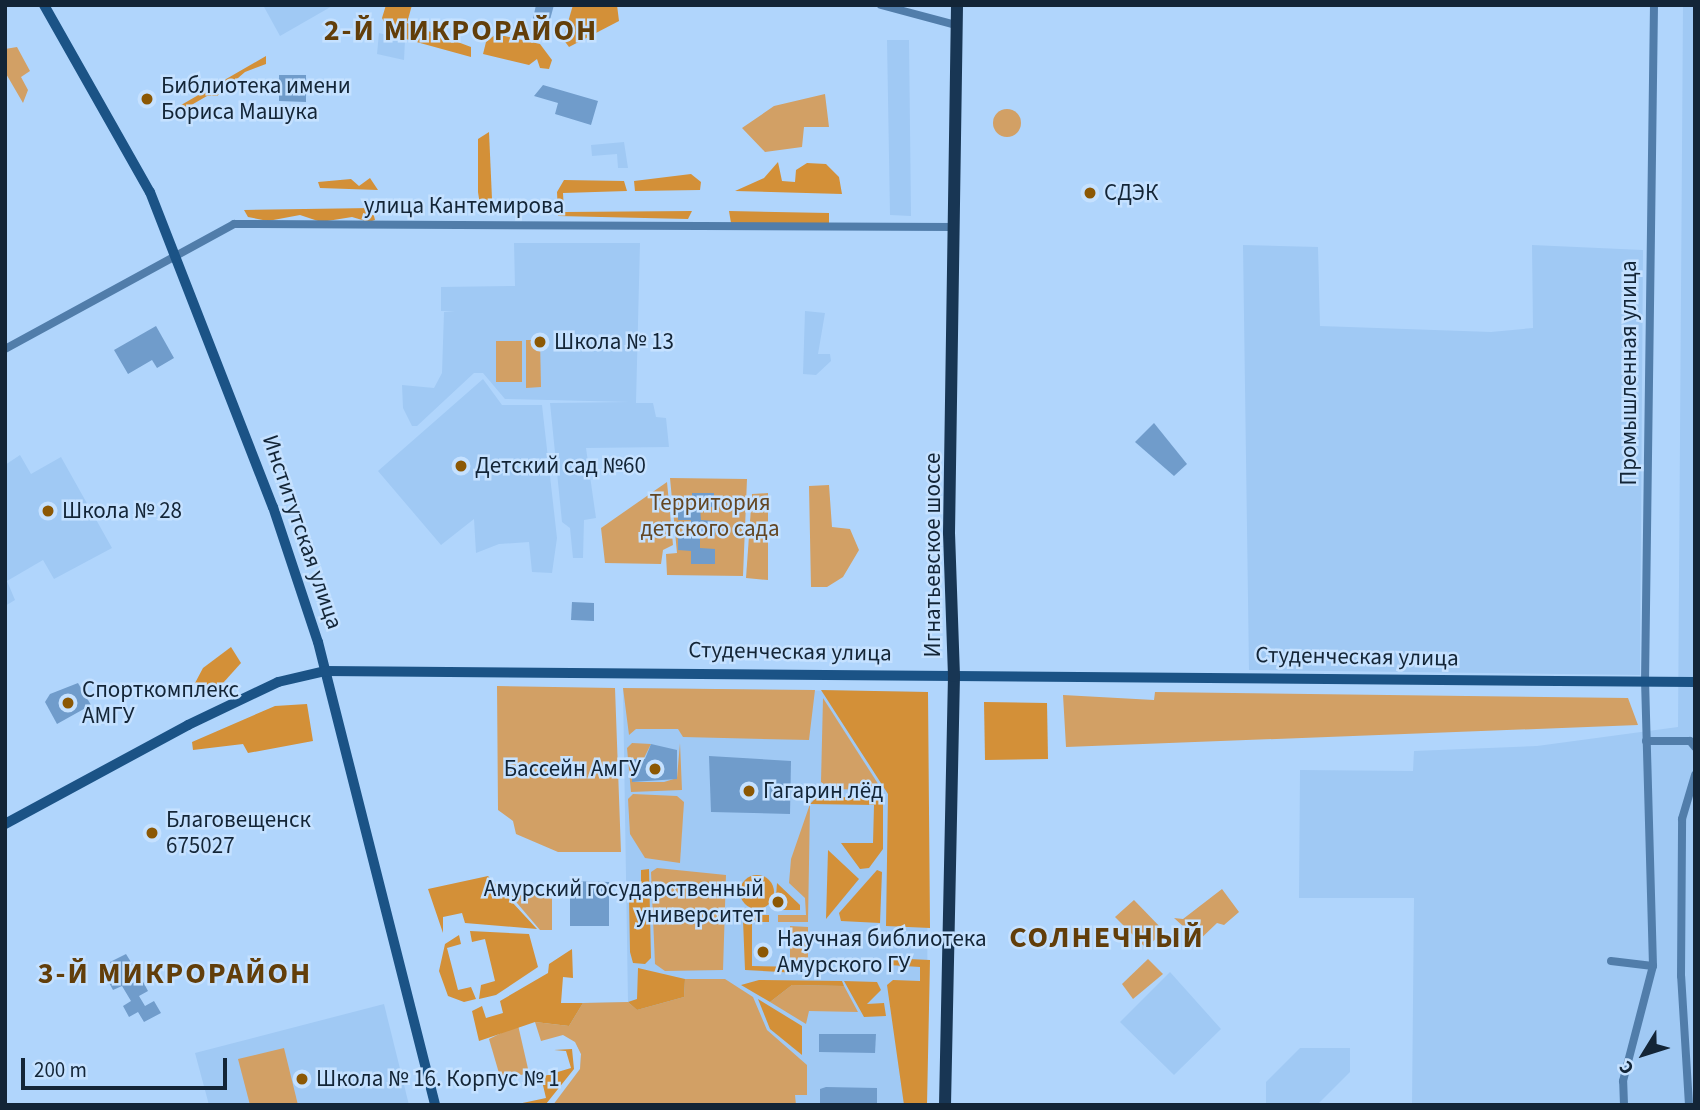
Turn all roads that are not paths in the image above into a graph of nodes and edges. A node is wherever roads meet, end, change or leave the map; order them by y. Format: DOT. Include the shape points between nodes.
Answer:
graph roads {
  1 [pos="44,5"];
  2 [pos="881,5"];
  3 [pos="957,5"];
  4 [pos="1654,5"];
  5 [pos="956,25"];
  6 [pos="955,227"];
  7 [pos="176,252"];
  8 [pos="5,349"];
  9 [pos="325,671"];
  10 [pos="954,676"];
  11 [pos="1695,682"];
  12 [pos="1645,683"];
  13 [pos="1646,741"];
  14 [pos="1695,747"];
  15 [pos="1695,775"];
  16 [pos="5,824"];
  17 [pos="1611,961"];
  18 [pos="1653,965"];
  19 [pos="435,1105"];
  20 [pos="945,1105"];
  21 [pos="1624,1105"];
  22 [pos="1689,1105"];
  1 -- 7 [label="main road, Институтская улица" via="150,192"];
  2 -- 5 [label="street"];
  3 -- 5 [label="main road, Игнатьевское шоссе"];
  4 -- 12 [label="street, Промышленная улица"];
  5 -- 6 [label="main road, Игнатьевское шоссе"];
  6 -- 7 [label="street, улица Кантемирова" via="234,224"];
  6 -- 10 [label="main road, Игнатьевское шоссе" via="948,533"];
  7 -- 8 [label="street, улица Кантемирова"];
  7 -- 9 [label="main road, Институтская улица" via="273,507"];
  9 -- 10 [label="main road, Студенческая улица"];
  9 -- 16 [label="main road, Студенческая улица" via="278,682"];
  9 -- 19 [label="main road, Институтская улица"];
  10 -- 12 [label="main road, Студенческая улица"];
  10 -- 20 [label="main road, Игнатьевское шоссе"];
  11 -- 12 [label="main road, Студенческая улица"];
  12 -- 13 [label="street, Промышленная улица"];
  13 -- 14 [label="street" via="1690,741"];
  13 -- 18 [label="street, Промышленная улица"];
  15 -- 22 [label="street" via="1682,819 1681,976"];
  17 -- 18 [label="street"];
  18 -- 21 [label="street, Промышленная улица" via="1623,1081"];
}
